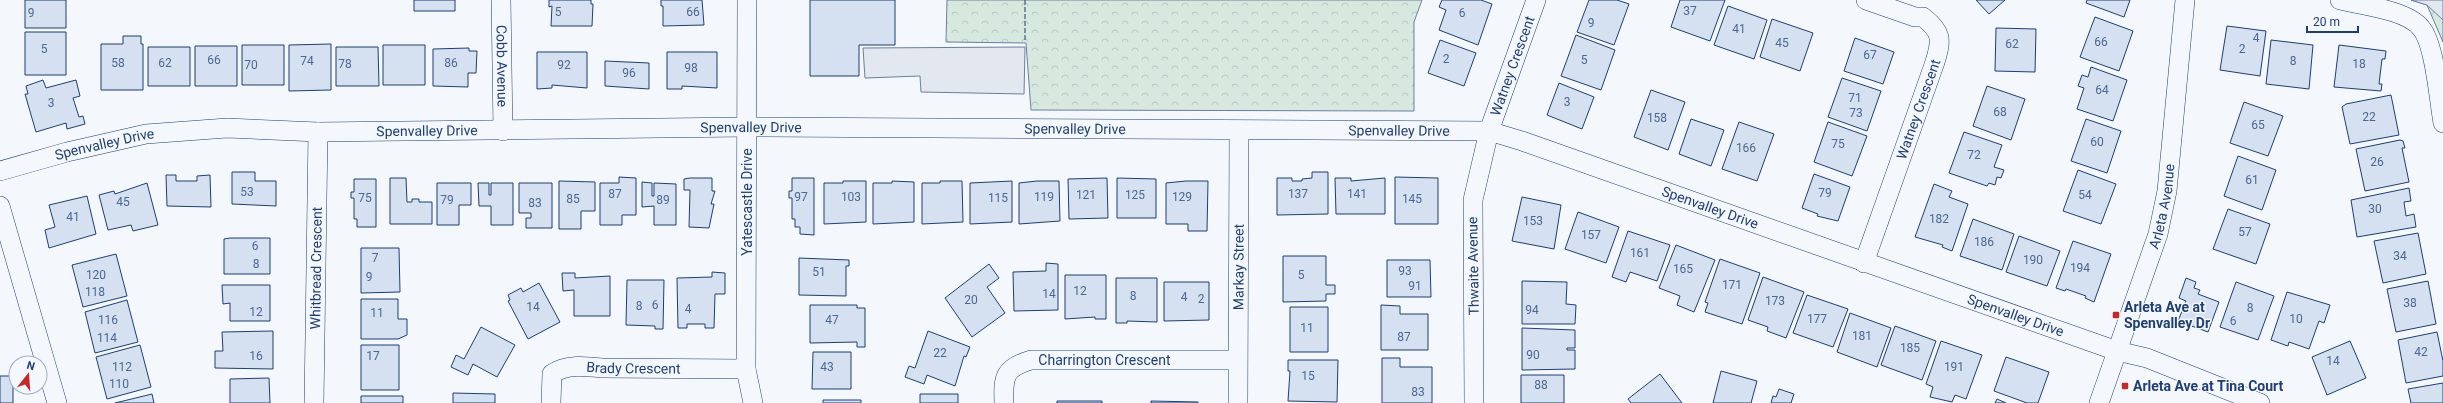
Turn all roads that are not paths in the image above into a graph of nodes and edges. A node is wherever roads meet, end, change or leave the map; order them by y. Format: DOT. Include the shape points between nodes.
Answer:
graph roads {
  1 [pos="500,0"];
  2 [pos="747,0"];
  3 [pos="1536,0"];
  4 [pos="1866,0"];
  5 [pos="2185,0"];
  6 [pos="2340,0"];
  7 [pos="2443,123"];
  8 [pos="747,127"];
  9 [pos="1239,130"];
  10 [pos="503,131"];
  11 [pos="1489,131"];
  12 [pos="318,132"];
  13 [pos="0,170"];
  14 [pos="0,206"];
  15 [pos="1864,263"];
  16 [pos="2117,351"];
  17 [pos="1237,360"];
  18 [pos="746,369"];
  19 [pos="57,403"];
  20 [pos="314,403"];
  21 [pos="551,403"];
  22 [pos="753,403"];
  23 [pos="1004,403"];
  24 [pos="1238,403"];
  25 [pos="1474,403"];
  26 [pos="2099,403"];
  27 [pos="2260,403"];
  1 -- 10 [label="street, Cobb Avenue"];
  2 -- 8 [label="street, Yatescastle Drive"];
  3 -- 11 [label="street, Watney Crescent"];
  4 -- 15 [label="street, Watney Crescent" via="1915,17 1923,17 1939,33 1940,43"];
  5 -- 16 [label="street, Arleta Avenue" via="2167,191 2158,234"];
  6 -- 7 [label="street" via="2397,14 2421,27 2431,53"];
  8 -- 9 [label="street, Spenvalley Drive"];
  8 -- 10 [label="street, Spenvalley Drive"];
  8 -- 18 [label="street, Yatescastle Drive"];
  9 -- 11 [label="street, Spenvalley Drive"];
  9 -- 17 [label="street, Markay Street"];
  10 -- 12 [label="street, Spenvalley Drive"];
  11 -- 15 [label="street, Spenvalley Drive"];
  11 -- 25 [label="street, Thwaite Avenue" via="1473,200"];
  12 -- 13 [label="street, Spenvalley Drive" via="227,128 146,134"];
  12 -- 20 [label="street, Whitbread Crescent"];
  14 -- 19 [label="street"];
  15 -- 16 [label="street, Spenvalley Drive"];
  16 -- 26 [label="street, Arleta Avenue"];
  16 -- 27 [label="street, Spenvalley Drive" via="2147,358"];
  17 -- 23 [label="street, Charrington Crescent" via="1031,360 1013,365 1003,381"];
  17 -- 24 [label="street, Markay Street"];
  18 -- 21 [label="street, Brady Crescent" via="585,366 559,369 552,374"];
  18 -- 22 [label="street, Yatescastle Drive"];
}
